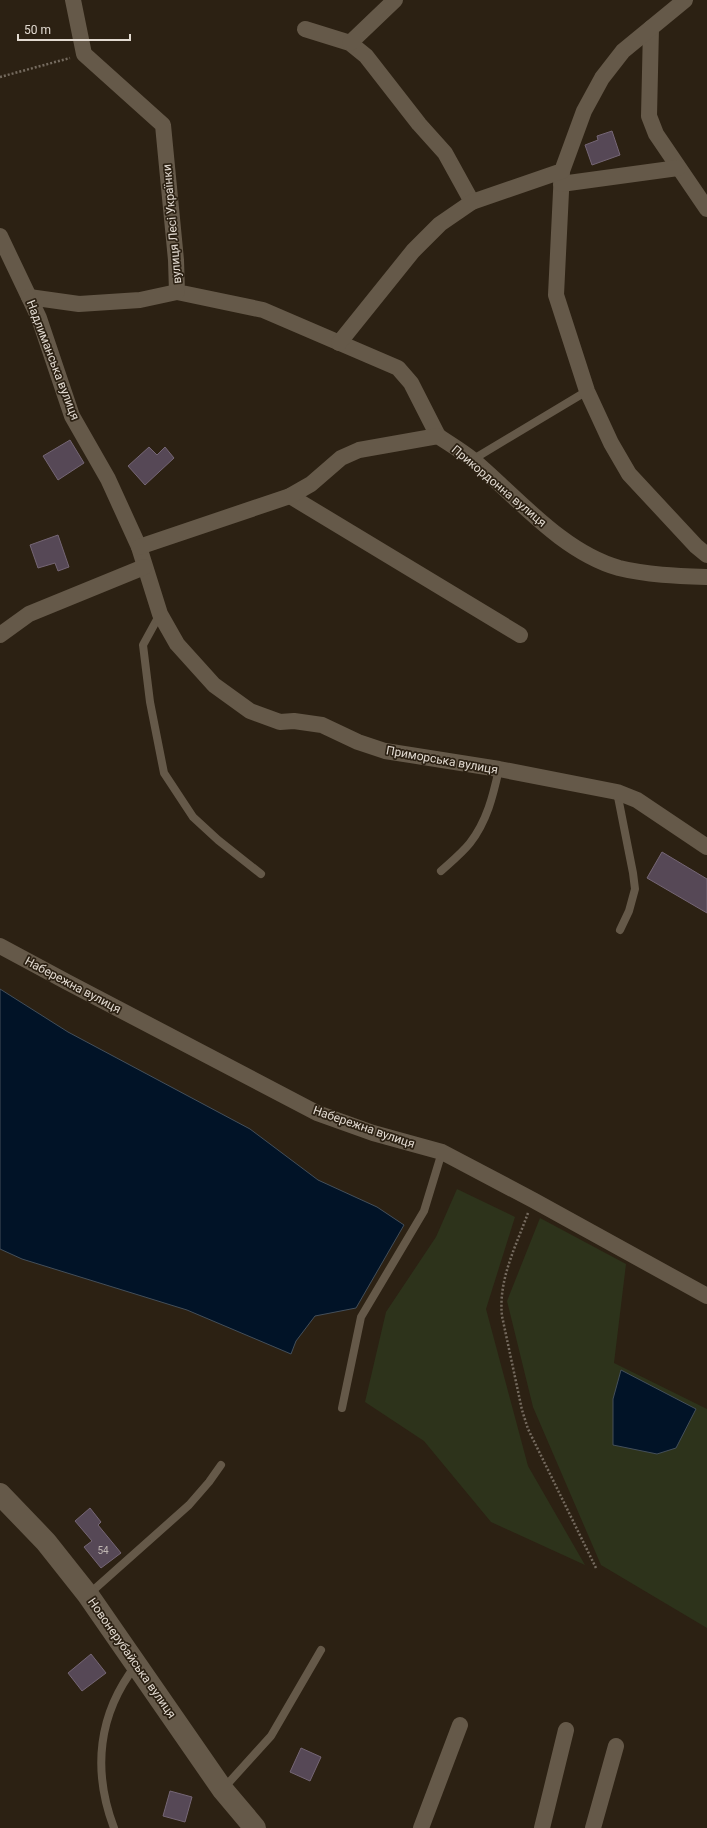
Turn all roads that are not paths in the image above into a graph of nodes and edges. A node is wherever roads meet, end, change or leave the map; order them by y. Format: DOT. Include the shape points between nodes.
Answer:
graph roads {
  1 [pos="73,0"];
  2 [pos="395,0"];
  3 [pos="685,0"];
  4 [pos="651,28"];
  5 [pos="305,29"];
  6 [pos="350,43"];
  7 [pos="678,168"];
  8 [pos="561,178"];
  9 [pos="472,202"];
  10 [pos="707,209"];
  11 [pos="0,236"];
  12 [pos="177,292"];
  13 [pos="29,296"];
  14 [pos="339,342"];
  15 [pos="587,391"];
  16 [pos="438,436"];
  17 [pos="472,460"];
  18 [pos="290,496"];
  19 [pos="139,547"];
  20 [pos="707,555"];
  21 [pos="144,567"];
  22 [pos="707,577"];
  23 [pos="160,614"];
  24 [pos="520,635"];
  25 [pos="0,636"];
  26 [pos="499,770"];
  27 [pos="617,792"];
  28 [pos="707,847"];
  29 [pos="441,871"];
  30 [pos="261,874"];
  31 [pos="620,930"];
  32 [pos="0,946"];
  33 [pos="442,1152"];
  34 [pos="707,1296"];
  35 [pos="342,1408"];
  36 [pos="220,1465"];
  37 [pos="0,1494"];
  38 [pos="88,1595"];
  39 [pos="321,1650"];
  40 [pos="136,1664"];
  41 [pos="460,1725"];
  42 [pos="566,1730"];
  43 [pos="616,1746"];
  44 [pos="223,1790"];
  45 [pos="114,1828"];
  46 [pos="255,1828"];
  47 [pos="421,1828"];
  48 [pos="542,1828"];
  49 [pos="593,1828"];
  1 -- 12 [label="street, вулиця Лесі Українки" via="84,54 163,125"];
  2 -- 6 [label="street"];
  3 -- 4 [label="street"];
  4 -- 7 [label="street" via="649,116 656,134"];
  4 -- 8 [label="street" via="623,51 602,78 584,111"];
  5 -- 6 [label="street"];
  6 -- 9 [label="street" via="366,56 444,153"];
  7 -- 8 [label="street"];
  7 -- 10 [label="street"];
  8 -- 9 [label="street"];
  8 -- 15 [label="street" via="556,295"];
  9 -- 14 [label="street" via="440,224 424,240"];
  11 -- 13 [label="street, Надлиманська вулиця"];
  12 -- 13 [label="street" via="140,300 79,304"];
  12 -- 14 [label="street, вулиця Лесі Українки" via="263,310"];
  13 -- 19 [label="street, Надлиманська вулиця" via="72,416 108,479"];
  14 -- 16 [label="street, вулиця Лесі Українки" via="398,368 405,374"];
  15 -- 17 [label="lane"];
  15 -- 20 [label="street" via="611,443 629,474"];
  16 -- 17 [label="street, Прикордонна вулиця"];
  16 -- 18 [label="street" via="359,450 342,458 311,484"];
  17 -- 22 [label="street, Прикордонна вулиця" via="537,520 592,556 618,568 646,573"];
  18 -- 19 [label="street"];
  18 -- 24 [label="street"];
  19 -- 21 [label="street, Приморська вулиця"];
  21 -- 23 [label="street, Приморська вулиця"];
  21 -- 25 [label="street" via="29,614"];
  23 -- 26 [label="street, Приморська вулиця" via="177,644 214,685 250,711 280,722 322,725 385,751"];
  23 -- 30 [label="lane" via="143,645 150,702 164,773 193,817"];
  26 -- 27 [label="street, Приморська вулиця"];
  26 -- 29 [label="lane" via="492,803 483,824 470,844"];
  27 -- 28 [label="street, Приморська вулиця" via="637,800"];
  27 -- 31 [label="lane" via="635,889"];
  32 -- 33 [label="street, Набережна вулиця" via="317,1113"];
  33 -- 34 [label="street, Набережна вулиця"];
  33 -- 35 [label="lane" via="424,1211 361,1318"];
  36 -- 38 [label="lane" via="189,1505"];
  37 -- 38 [label="street, Новонерубайська вулиця" via="46,1542"];
  38 -- 40 [label="street, Новонерубайська вулиця"];
  39 -- 44 [label="lane" via="271,1736"];
  40 -- 44 [label="street, Новонерубайська вулиця"];
  40 -- 45 [label="lane" via="115,1698 104,1728 100,1762 104,1795"];
  41 -- 47 [label="street"];
  42 -- 48 [label="street"];
  43 -- 49 [label="street"];
  44 -- 46 [label="street, Новонерубайська вулиця"];
}
